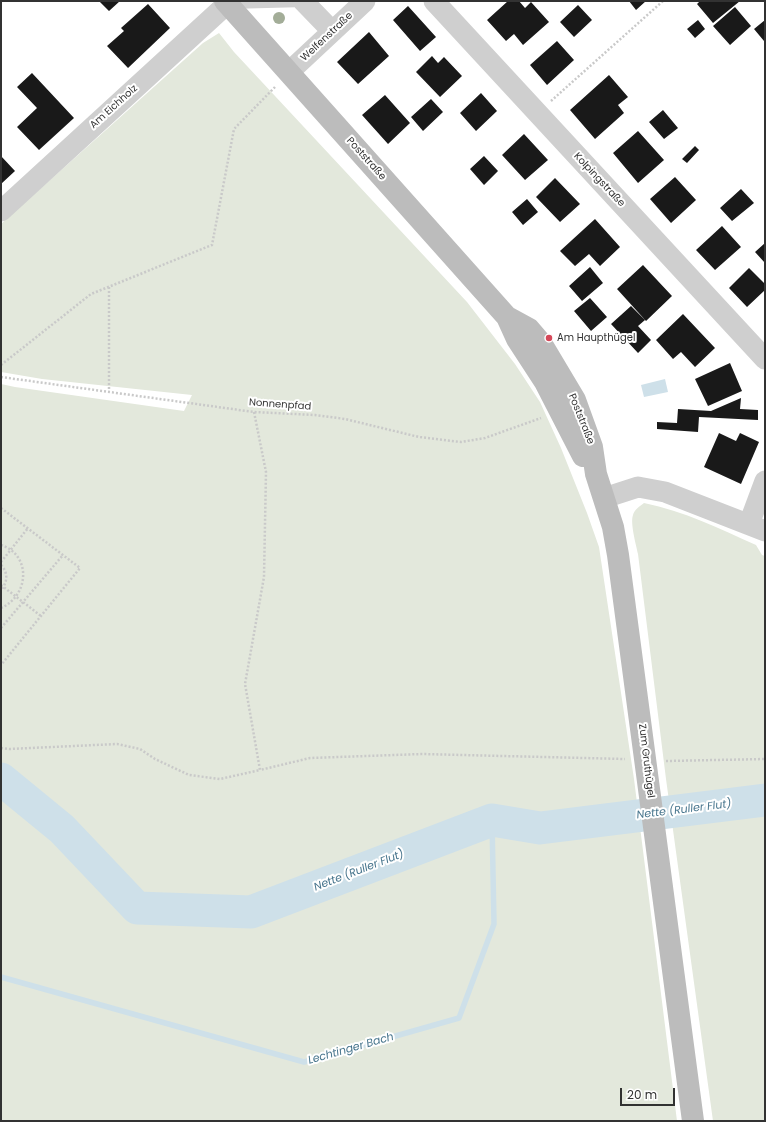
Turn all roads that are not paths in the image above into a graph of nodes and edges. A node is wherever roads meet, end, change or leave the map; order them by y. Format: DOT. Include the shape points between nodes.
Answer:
graph roads {
  1 [pos="365,1"];
  2 [pos="434,1"];
  3 [pos="226,2"];
  4 [pos="304,2"];
  5 [pos="332,31"];
  6 [pos="289,72"];
  7 [pos="1,211"];
  8 [pos="765,359"];
  9 [pos="765,481"];
  10 [pos="604,498"];
  11 [pos="757,528"];
  12 [pos="693,1121"];
  1 -- 5 [label="street, Welfenstraße"];
  2 -- 8 [label="street, Kolpingstraße"];
  3 -- 4 [label="lane"];
  3 -- 6 [label="street, Poststraße"];
  3 -- 7 [label="street, Am Eichholz"];
  4 -- 5 [label="street"];
  5 -- 6 [label="street, Welfenstraße"];
  6 -- 10 [label="street, Poststraße" via="507,317 529,329 541,343 575,400 592,448 596,474"];
  9 -- 11 [label="street"];
  10 -- 11 [label="street" via="638,487 650,488"];
  10 -- 12 [label="street, Zum Gruthügel" via="618,555"];
}
